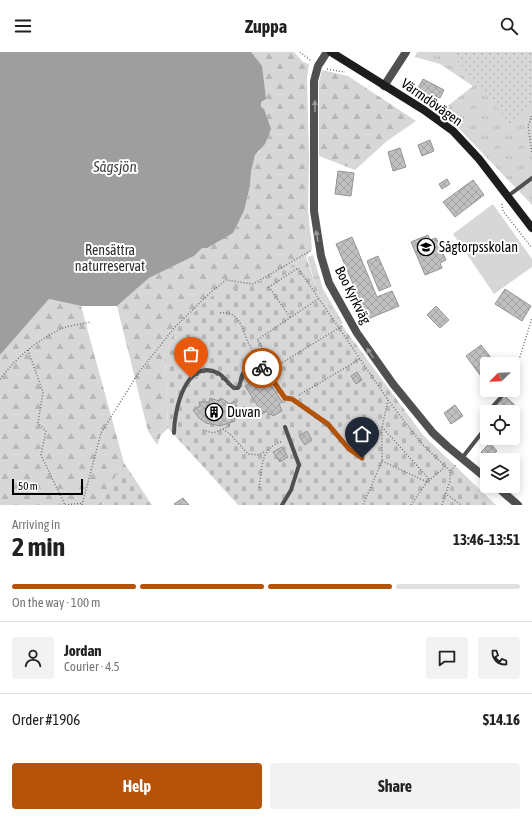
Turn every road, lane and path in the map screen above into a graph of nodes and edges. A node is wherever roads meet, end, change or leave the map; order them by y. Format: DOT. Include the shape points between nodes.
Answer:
graph roads {
  1 [pos="300,52"];
  2 [pos="327,52"];
  3 [pos="331,52"];
  4 [pos="406,52"];
  5 [pos="314,63"];
  6 [pos="321,67"];
  7 [pos="351,72"];
  8 [pos="384,86"];
  9 [pos="532,116"];
  10 [pos="532,153"];
  11 [pos="532,178"];
  12 [pos="504,197"];
  13 [pos="532,228"];
  14 [pos="532,248"];
  15 [pos="314,249"];
  16 [pos="318,299"];
  17 [pos="220,313"];
  18 [pos="290,317"];
  19 [pos="532,318"];
  20 [pos="91,322"];
  21 [pos="339,328"];
  22 [pos="528,331"];
  23 [pos="532,333"];
  24 [pos="28,350"];
  25 [pos="519,357"];
  26 [pos="360,360"];
  27 [pos="276,366"];
  28 [pos="261,367"];
  29 [pos="267,372"];
  30 [pos="0,379"];
  31 [pos="501,397"];
  32 [pos="292,399"];
  33 [pos="388,400"];
  34 [pos="494,405"];
  35 [pos="229,424"];
  36 [pos="382,426"];
  37 [pos="286,427"];
  38 [pos="223,429"];
  39 [pos="203,430"];
  40 [pos="174,433"];
  41 [pos="480,435"];
  42 [pos="286,439"];
  43 [pos="265,451"];
  44 [pos="362,458"];
  45 [pos="462,458"];
  46 [pos="382,461"];
  47 [pos="445,467"];
  48 [pos="450,471"];
  49 [pos="480,473"];
  50 [pos="430,480"];
  51 [pos="427,482"];
  52 [pos="259,488"];
  53 [pos="445,493"];
  54 [pos="504,493"];
  55 [pos="83,504"];
  56 [pos="65,505"];
  57 [pos="282,505"];
  58 [pos="363,505"];
  59 [pos="411,505"];
  60 [pos="442,505"];
  61 [pos="461,505"];
  62 [pos="518,505"];
  1 -- 5 [label="path"];
  45 -- 2 [label="street, Boo Kyrkväg, one-way" via="434,433 393,384 345,313 327,279 320,256 314,211 314,81 318,66"];
  3 -- 8 [label="main road, Värmdövägen"];
  4 -- 8 [label="street"];
  6 -- 7 [label="path"];
  8 -- 12 [label="main road, Värmdövägen" via="453,131 479,159"];
  9 -- 10 [label="path" via="528,126"];
  11 -- 12 [label="lane"];
  12 -- 13 [label="main road, Värmdövägen"];
  12 -- 14 [label="path" via="503,211"];
  15 -- 55 [label="path" via="253,284 226,280 210,292 175,327 139,372 101,432"];
  16 -- 18 [label="path"];
  16 -- 18 [label="path" via="298,268 269,287"];
  16 -- 21 [label="path"];
  17 -- 28 [label="path" via="234,316 240,321"];
  18 -- 27 [label="path" via="257,340"];
  19 -- 22 [label="path"];
  20 -- 24 [label="path" via="64,328"];
  21 -- 26 [label="path"];
  21 -- 27 [label="path"];
  22 -- 23 [label="path"];
  22 -- 25 [label="path"];
  24 -- 30 [label="path" via="17,358"];
  24 -- 56 [label="path" via="43,392 38,423 46,431 41,455"];
  26 -- 32 [label="path"];
  26 -- 33 [label="path"];
  27 -- 29 [label="path"];
  28 -- 29 [label="lane"];
  28 -- 40 [label="lane" via="252,367 245,371 238,388 234,388 219,374 210,370 202,371 191,378 177,404"];
  29 -- 32 [label="lane" via="282,395"];
  31 -- 34 [label="lane"];
  32 -- 44 [label="lane" via="328,424 349,449"];
  33 -- 36 [label="path"];
  33 -- 47 [label="path" via="422,444"];
  35 -- 38 [label="path" via="230,426"];
  36 -- 46 [label="path"];
  36 -- 50 [label="path"];
  37 -- 57 [label="lane" via="300,465 291,490"];
  38 -- 39 [label="path" via="213,432"];
  38 -- 43 [label="path" via="248,454 259,455"];
  41 -- 45 [label="lane"];
  42 -- 43 [label="path" via="272,444"];
  43 -- 52 [label="path"];
  45 -- 48 [label="path"];
  45 -- 49 [label="street, Boo Kyrkväg"];
  46 -- 51 [label="path"];
  46 -- 58 [label="path"];
  47 -- 48 [label="path"];
  47 -- 50 [label="path"];
  48 -- 53 [label="path" via="450,481"];
  50 -- 51 [label="path"];
  51 -- 59 [label="path"];
  53 -- 60 [label="path"];
  53 -- 61 [label="path"];
  54 -- 62 [label="street"];
  55 -- 56 [label="path"];
}
